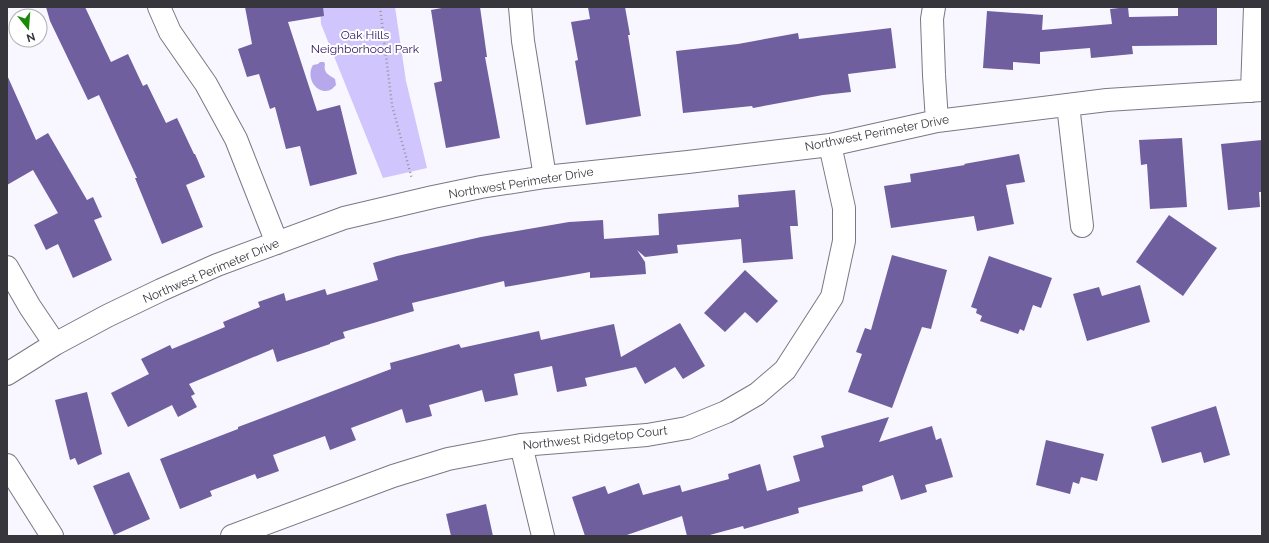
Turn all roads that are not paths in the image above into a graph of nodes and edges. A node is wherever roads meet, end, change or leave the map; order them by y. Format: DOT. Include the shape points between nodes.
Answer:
graph roads {
  1 [pos="159,7"];
  2 [pos="520,7"];
  3 [pos="934,7"];
  4 [pos="1255,7"];
  5 [pos="1257,91"];
  6 [pos="1068,105"];
  7 [pos="937,121"];
  8 [pos="830,144"];
  9 [pos="545,176"];
  10 [pos="1082,226"];
  11 [pos="277,243"];
  12 [pos="7,267"];
  13 [pos="55,344"];
  14 [pos="7,374"];
  15 [pos="521,445"];
  16 [pos="7,465"];
  17 [pos="52,536"];
  18 [pos="232,536"];
  19 [pos="543,536"];
  1 -- 11 [label="street" via="170,32 206,84 236,139"];
  2 -- 9 [label="street" via="523,41"];
  3 -- 7 [label="street" via="932,19"];
  4 -- 5 [label="street"];
  5 -- 6 [label="street, Northwest Perimeter Drive" via="1107,100"];
  6 -- 7 [label="street, Northwest Perimeter Drive"];
  6 -- 10 [label="street"];
  7 -- 8 [label="street, Northwest Perimeter Drive"];
  8 -- 9 [label="street, Northwest Perimeter Drive" via="688,162"];
  8 -- 15 [label="street, Northwest Ridgetop Court" via="844,208 844,240 839,269 832,297 785,370 757,394 726,412 687,428 647,435"];
  9 -- 11 [label="street, Northwest Perimeter Drive" via="418,200 344,218"];
  11 -- 13 [label="street, Northwest Perimeter Drive" via="217,265 161,290"];
  12 -- 13 [label="street"];
  13 -- 14 [label="street, Northwest Perimeter Drive"];
  15 -- 18 [label="street, Northwest Ridgetop Court" via="448,459 393,476"];
  15 -- 19 [label="street"];
  16 -- 17 [label="street"];
}
